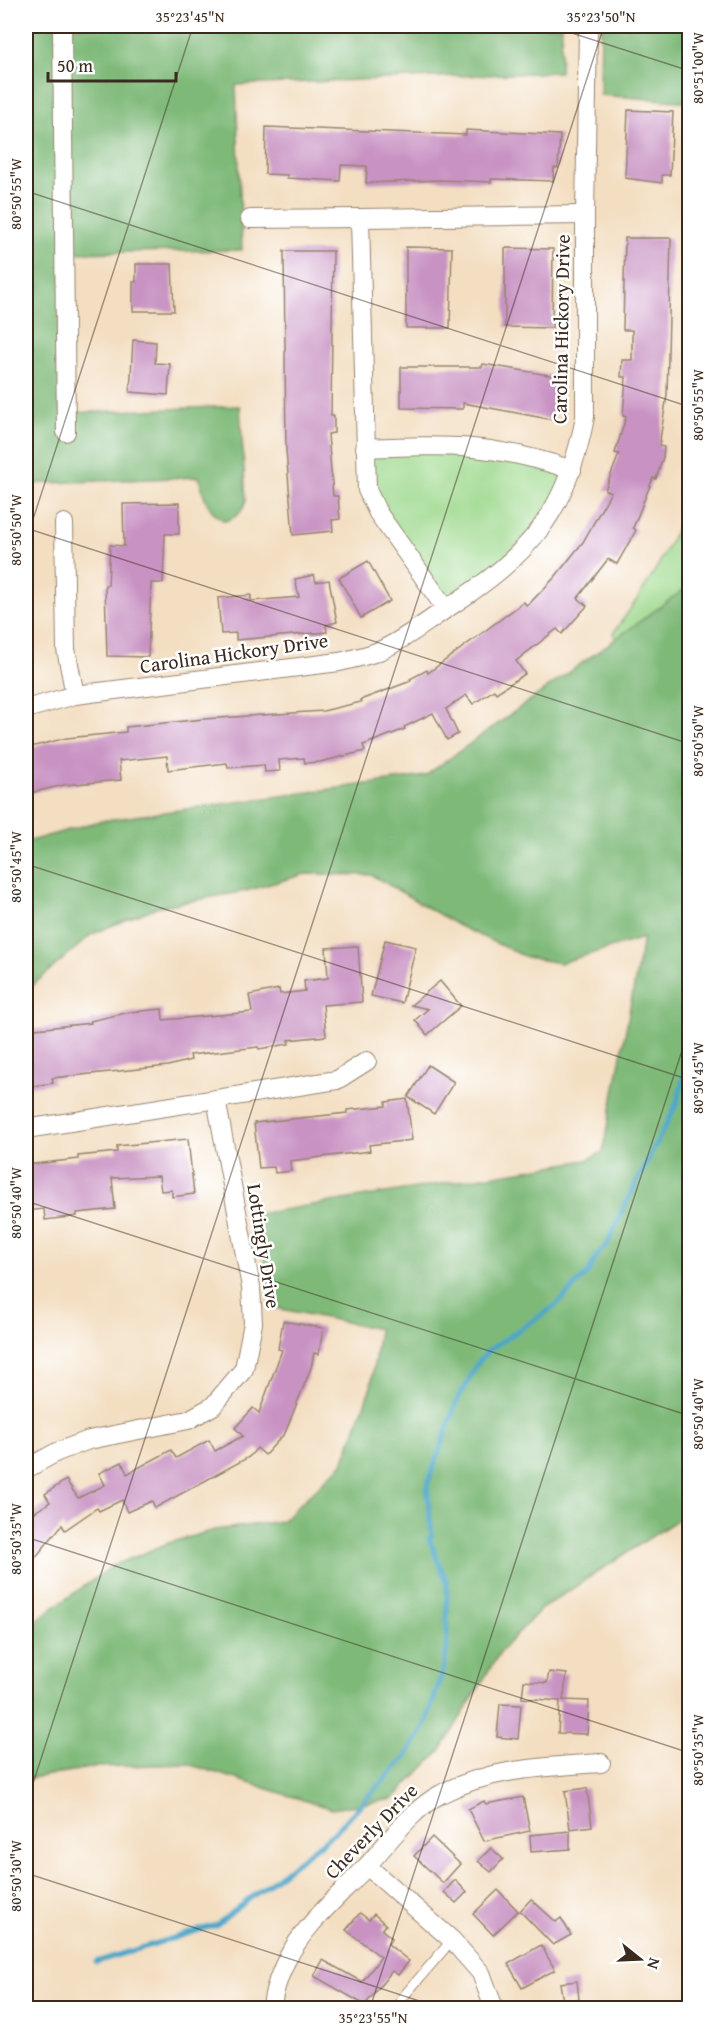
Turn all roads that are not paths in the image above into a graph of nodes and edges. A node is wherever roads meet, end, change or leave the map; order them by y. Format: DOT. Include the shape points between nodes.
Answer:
graph roads {
  1 [pos="62,26"];
  2 [pos="588,26"];
  3 [pos="585,215"];
  4 [pos="360,218"];
  5 [pos="250,219"];
  6 [pos="66,432"];
  7 [pos="365,448"];
  8 [pos="572,470"];
  9 [pos="64,523"];
  10 [pos="446,609"];
  11 [pos="75,695"];
  12 [pos="26,709"];
  13 [pos="367,1061"];
  14 [pos="216,1099"];
  15 [pos="26,1129"];
  16 [pos="26,1469"];
  17 [pos="601,1763"];
  18 [pos="367,1866"];
  19 [pos="452,1940"];
  20 [pos="272,2008"];
  21 [pos="398,2008"];
  22 [pos="494,2008"];
  1 -- 6 [label="street"];
  2 -- 3 [label="street, Carolina Hickory Drive"];
  3 -- 4 [label="street"];
  3 -- 8 [label="street, Carolina Hickory Drive" via="585,417"];
  4 -- 5 [label="street"];
  4 -- 7 [label="street"];
  7 -- 8 [label="street" via="473,446 511,451"];
  7 -- 10 [label="street" via="370,498"];
  8 -- 10 [label="street, Carolina Hickory Drive" via="547,518 522,550 502,570"];
  9 -- 11 [label="street" via="65,638"];
  10 -- 11 [label="street, Carolina Hickory Drive" via="379,651 339,662"];
  11 -- 12 [label="street, Carolina Hickory Drive"];
  13 -- 14 [label="street" via="337,1080"];
  14 -- 15 [label="street"];
  14 -- 16 [label="street, Lottingly Drive" via="251,1287 253,1323 244,1369 213,1406 188,1420 89,1440"];
  17 -- 18 [label="street, Cheverly Drive" via="525,1769 476,1778 438,1795 395,1832"];
  18 -- 19 [label="street"];
  18 -- 20 [label="street, Cheverly Drive" via="306,1932 287,1960 273,1993"];
  19 -- 21 [label="lane"];
  19 -- 22 [label="street" via="481,1973"];
}
